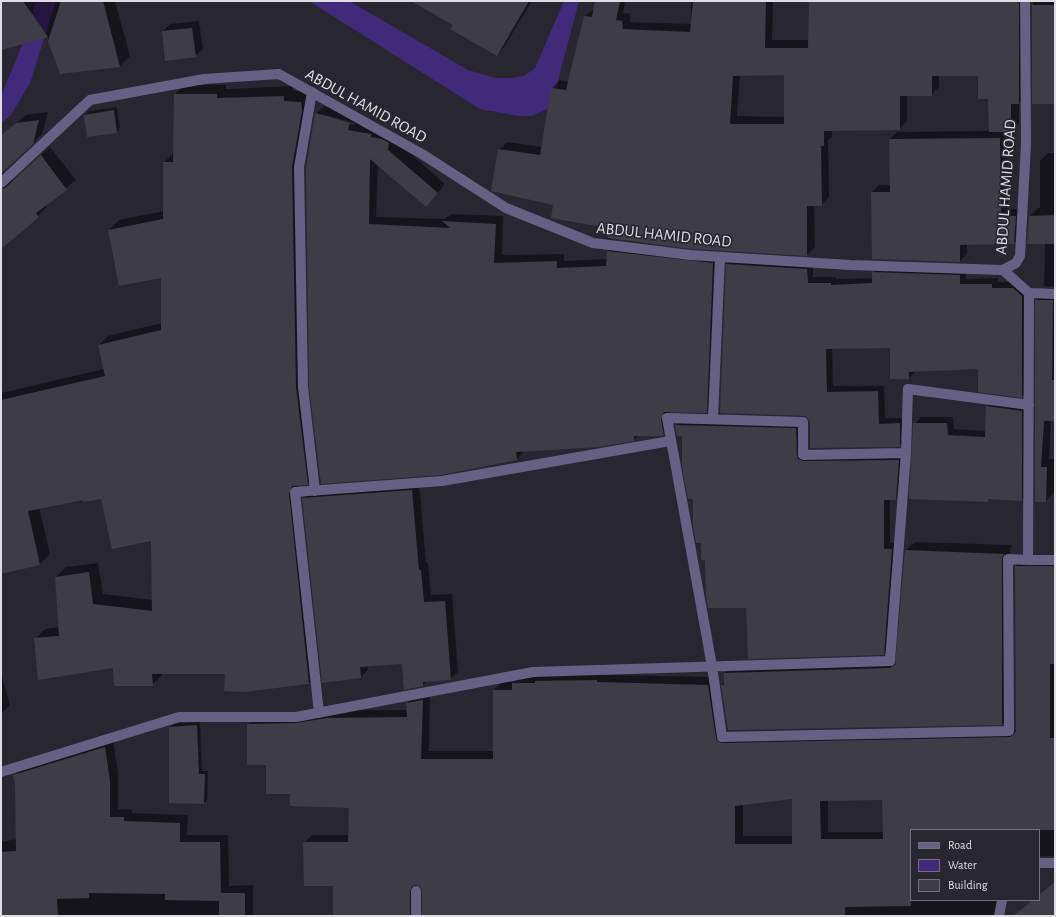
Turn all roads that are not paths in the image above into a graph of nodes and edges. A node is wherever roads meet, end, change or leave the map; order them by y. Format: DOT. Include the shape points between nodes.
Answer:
graph roads {
  1 [pos="1025,1"];
  2 [pos="312,92"];
  3 [pos="1,183"];
  4 [pos="720,257"];
  5 [pos="1002,270"];
  6 [pos="1029,293"];
  7 [pos="1055,294"];
  8 [pos="1029,405"];
  9 [pos="713,418"];
  10 [pos="670,441"];
  11 [pos="906,453"];
  12 [pos="315,491"];
  13 [pos="1028,560"];
  14 [pos="1055,560"];
  15 [pos="712,666"];
  16 [pos="319,713"];
  17 [pos="1,772"];
  18 [pos="1055,862"];
  19 [pos="1040,863"];
  20 [pos="416,891"];
  21 [pos="1002,901"];
  22 [pos="416,916"];
  23 [pos="999,916"];
  1 -- 5 [label="street, ABDUL HAMID ROAD" via="1026,144 1020,256 1016,263"];
  2 -- 3 [label="street, ABDUL HAMID ROAD" via="279,74 204,79 90,100"];
  2 -- 4 [label="street, ABDUL HAMID ROAD" via="422,154 506,208 528,217 593,243"];
  2 -- 12 [label="street" via="299,167 303,386"];
  4 -- 5 [label="street, ABDUL HAMID ROAD" via="850,265"];
  4 -- 9 [label="street"];
  5 -- 6 [label="street"];
  6 -- 7 [label="street"];
  6 -- 8 [label="street"];
  8 -- 11 [label="street" via="908,390"];
  8 -- 13 [label="street"];
  9 -- 10 [label="street" via="667,418"];
  9 -- 11 [label="street" via="803,422 803,454"];
  10 -- 12 [label="street" via="442,481"];
  10 -- 15 [label="street"];
  11 -- 15 [label="street" via="890,661"];
  12 -- 16 [label="street" via="295,492"];
  13 -- 14 [label="street"];
  13 -- 15 [label="street" via="1008,560 1009,731 722,737"];
  15 -- 16 [label="street" via="533,672"];
  16 -- 17 [label="street" via="296,717 179,717"];
  18 -- 19 [label="street"];
  20 -- 22 [label="street"];
  21 -- 23 [label="street"];
}
